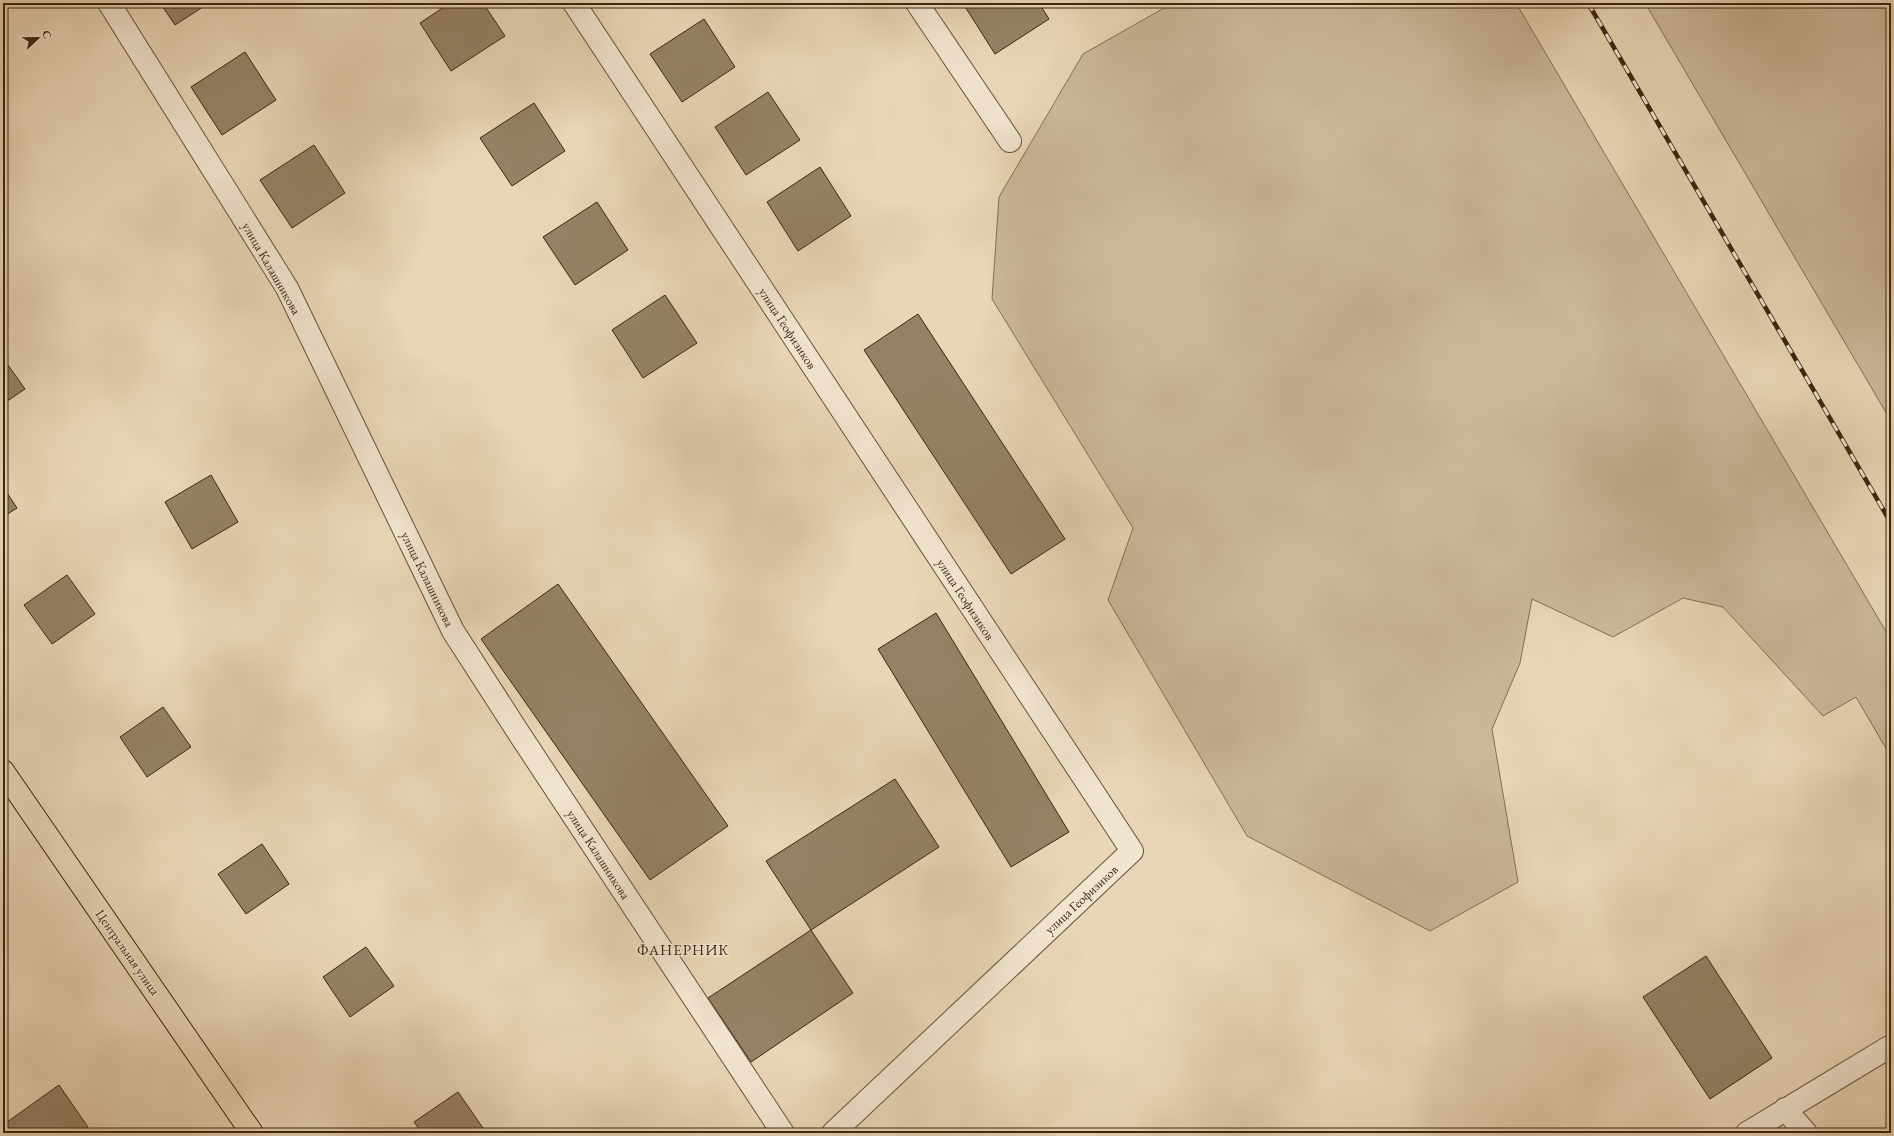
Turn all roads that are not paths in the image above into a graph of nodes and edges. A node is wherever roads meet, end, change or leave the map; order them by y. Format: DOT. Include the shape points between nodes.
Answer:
graph roads {
  1 [pos="109,3"];
  2 [pos="574,3"];
  3 [pos="917,3"];
  4 [pos="1010,141"];
  5 [pos="3,771"];
  6 [pos="1891,1046"];
  7 [pos="1785,1109"];
  8 [pos="252,1133"];
  9 [pos="783,1133"];
  10 [pos="833,1133"];
  11 [pos="1747,1133"];
  12 [pos="1806,1133"];
  1 -- 9 [label="street, улица Калашникова" via="287,288 453,631"];
  2 -- 10 [label="street, улица Геофизиков" via="1132,851"];
  3 -- 4 [label="street"];
  5 -- 8 [label="main road, Центральная улица"];
  6 -- 7 [label="street"];
  7 -- 11 [label="street"];
  7 -- 12 [label="street"];
}
